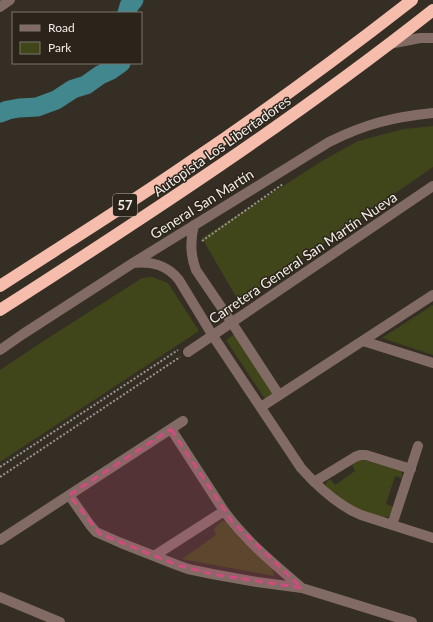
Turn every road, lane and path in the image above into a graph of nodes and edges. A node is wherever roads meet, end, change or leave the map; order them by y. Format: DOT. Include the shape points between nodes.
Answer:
graph roads {
  1 [pos="10,0"];
  2 [pos="412,0"];
  3 [pos="0,7"];
  4 [pos="433,10"];
  5 [pos="433,38"];
  6 [pos="389,44"];
  7 [pos="433,112"];
  8 [pos="288,180"];
  9 [pos="433,186"];
  10 [pos="194,225"];
  11 [pos="201,244"];
  12 [pos="133,263"];
  13 [pos="0,286"];
  14 [pos="433,295"];
  15 [pos="0,310"];
  16 [pos="232,323"];
  17 [pos="213,336"];
  18 [pos="363,341"];
  19 [pos="0,350"];
  20 [pos="185,350"];
  21 [pos="433,363"];
  22 [pos="279,395"];
  23 [pos="260,407"];
  24 [pos="183,421"];
  25 [pos="171,429"];
  26 [pos="418,446"];
  27 [pos="0,467"];
  28 [pos="411,469"];
  29 [pos="0,477"];
  30 [pos="314,482"];
  31 [pos="69,495"];
  32 [pos="224,511"];
  33 [pos="392,525"];
  34 [pos="433,538"];
  35 [pos="0,540"];
  36 [pos="154,556"];
  37 [pos="302,588"];
  38 [pos="0,598"];
  39 [pos="60,622"];
  40 [pos="412,622"];
  1 -- 3 [label="street"];
  2 -- 13 [label="highway, Autopista Los Libertadores / 57" via="224,139"];
  4 -- 6 [label="highway, Autopista Los Libertadores / 57"];
  5 -- 6 [label="street"];
  6 -- 15 [label="highway, Autopista Los Libertadores / 57" via="212,172"];
  7 -- 10 [label="street, General San Martín" via="383,120 353,130 329,142"];
  8 -- 11 [label="path"];
  9 -- 16 [label="street, Carretera General San Martín Nueva"];
  10 -- 12 [label="street, General San Martín"];
  10 -- 16 [label="street" via="191,242 192,261"];
  12 -- 17 [label="street" via="163,266 174,274"];
  12 -- 19 [label="street, General San Martín"];
  14 -- 18 [label="street"];
  16 -- 17 [label="street, Carretera General San Martín Nueva"];
  16 -- 22 [label="street"];
  17 -- 20 [label="street, Carretera General San Martín Nueva"];
  17 -- 23 [label="street"];
  18 -- 21 [label="street"];
  18 -- 22 [label="street"];
  20 -- 27 [label="path"];
  20 -- 29 [label="path"];
  22 -- 23 [label="street"];
  23 -- 30 [label="street" via="301,468"];
  24 -- 25 [label="street"];
  25 -- 31 [label="street"];
  25 -- 32 [label="street"];
  26 -- 28 [label="street"];
  28 -- 30 [label="street" via="360,455"];
  28 -- 33 [label="street"];
  30 -- 33 [label="street" via="353,512"];
  31 -- 35 [label="street"];
  31 -- 36 [label="street" via="96,532"];
  32 -- 36 [label="street"];
  32 -- 37 [label="street" via="253,545"];
  33 -- 34 [label="street"];
  36 -- 37 [label="street" via="188,569"];
  37 -- 40 [label="street"];
  38 -- 39 [label="street"];
}
